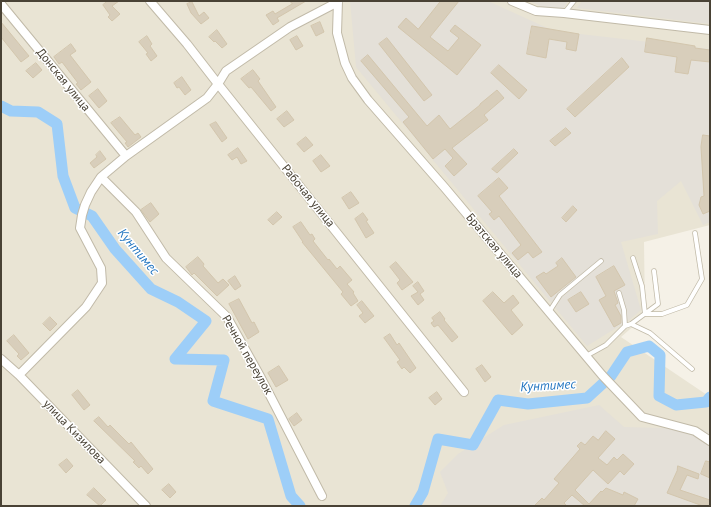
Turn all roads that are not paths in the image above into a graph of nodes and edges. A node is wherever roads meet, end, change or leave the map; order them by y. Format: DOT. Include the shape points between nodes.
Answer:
graph roads {
  1 [pos="150,1"];
  2 [pos="338,1"];
  3 [pos="512,1"];
  4 [pos="574,1"];
  5 [pos="1,4"];
  6 [pos="564,13"];
  7 [pos="710,30"];
  8 [pos="218,84"];
  9 [pos="126,156"];
  10 [pos="102,176"];
  11 [pos="695,233"];
  12 [pos="633,258"];
  13 [pos="601,261"];
  14 [pos="654,271"];
  15 [pos="619,293"];
  16 [pos="549,312"];
  17 [pos="645,314"];
  18 [pos="631,324"];
  19 [pos="625,326"];
  20 [pos="586,356"];
  21 [pos="1,358"];
  22 [pos="692,369"];
  23 [pos="19,375"];
  24 [pos="464,392"];
  25 [pos="710,441"];
  26 [pos="322,496"];
  27 [pos="146,506"];
  1 -- 8 [label="street, Рабочая улица"];
  2 -- 8 [label="street" via="284,31 226,71"];
  2 -- 16 [label="street, Братская улица" via="337,33 352,78"];
  3 -- 6 [label="street" via="536,11"];
  4 -- 6 [label="lane"];
  5 -- 9 [label="street, Донская улица"];
  6 -- 7 [label="street"];
  8 -- 9 [label="street" via="207,98"];
  8 -- 24 [label="street, Рабочая улица"];
  9 -- 10 [label="street"];
  10 -- 23 [label="street" via="85,205 80,228 101,268 102,283 86,307"];
  10 -- 26 [label="street, Речной переулок" via="136,212 166,258 227,317"];
  11 -- 17 [label="lane" via="702,278 687,305 662,314"];
  12 -- 17 [label="lane" via="642,286"];
  13 -- 16 [label="lane" via="560,296"];
  14 -- 17 [label="lane" via="658,304"];
  15 -- 19 [label="lane"];
  16 -- 20 [label="street, Братская улица"];
  17 -- 18 [label="lane"];
  18 -- 19 [label="lane"];
  18 -- 22 [label="lane" via="650,333"];
  19 -- 20 [label="lane" via="606,345"];
  20 -- 25 [label="street, Братская улица" via="642,417 695,431"];
  21 -- 23 [label="street, улица Кизилова"];
  23 -- 27 [label="street, улица Кизилова"];
}
